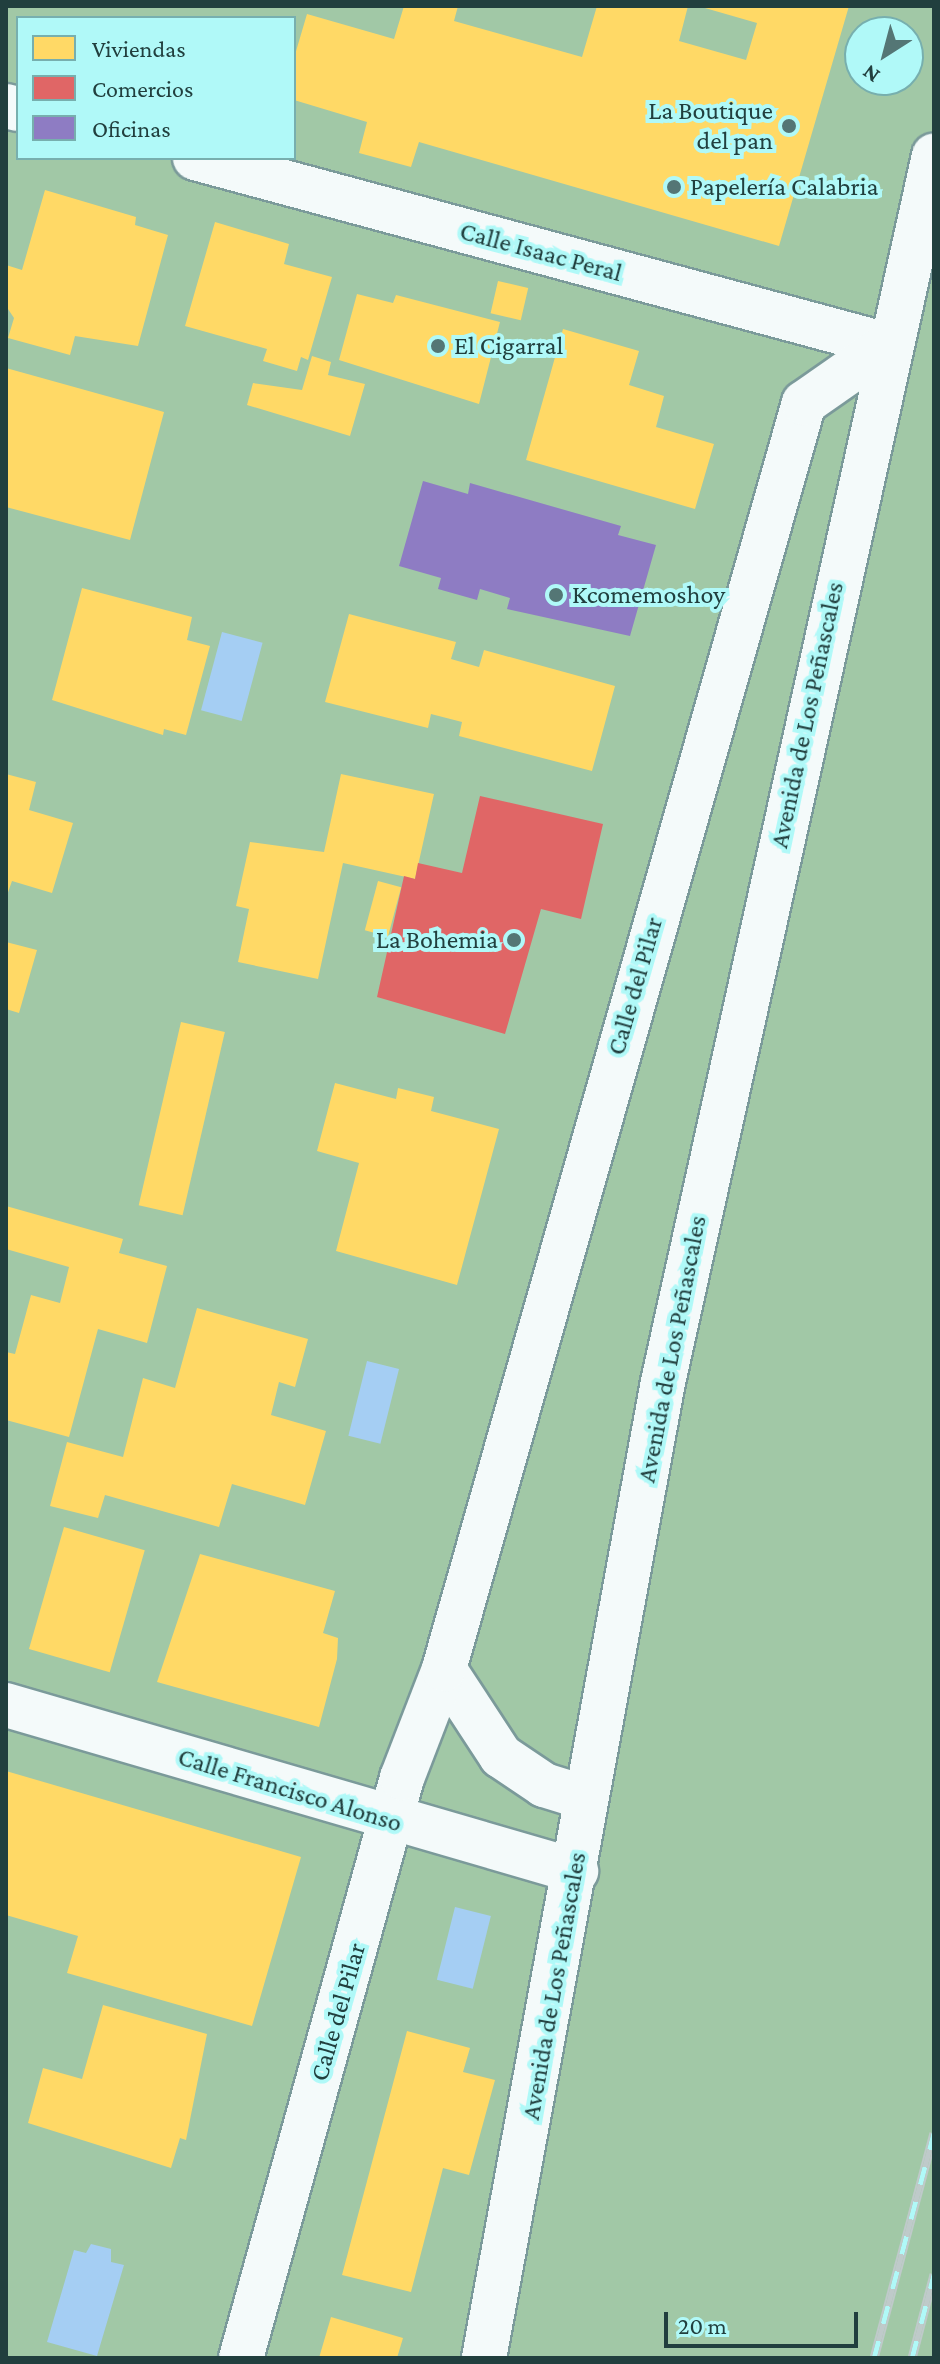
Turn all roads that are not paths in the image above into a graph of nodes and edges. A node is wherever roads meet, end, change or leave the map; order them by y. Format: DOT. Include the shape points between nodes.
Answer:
graph roads {
  1 [pos="934,156"];
  2 [pos="202,160"];
  3 [pos="887,345"];
  4 [pos="444,1669"];
  5 [pos="6,1705"];
  6 [pos="586,1798"];
  7 [pos="391,1821"];
  8 [pos="576,1871"];
  9 [pos="241,2358"];
  10 [pos="484,2358"];
  1 -- 3 [label="street, Avenida de Los Peñascales"];
  2 -- 3 [label="street, Calle Isaac Peral"];
  3 -- 4 [label="street, Calle del Pilar" via="804,403"];
  3 -- 6 [label="street, Avenida de Los Peñascales" via="663,1382"];
  4 -- 6 [label="street" via="501,1756 544,1785"];
  4 -- 7 [label="street, Calle del Pilar"];
  5 -- 7 [label="street, Calle Francisco Alonso"];
  6 -- 8 [label="street, Avenida de Los Peñascales"];
  7 -- 8 [label="street, Calle Francisco Alonso"];
  7 -- 9 [label="street, Calle del Pilar"];
  8 -- 10 [label="street, Avenida de Los Peñascales"];
}
